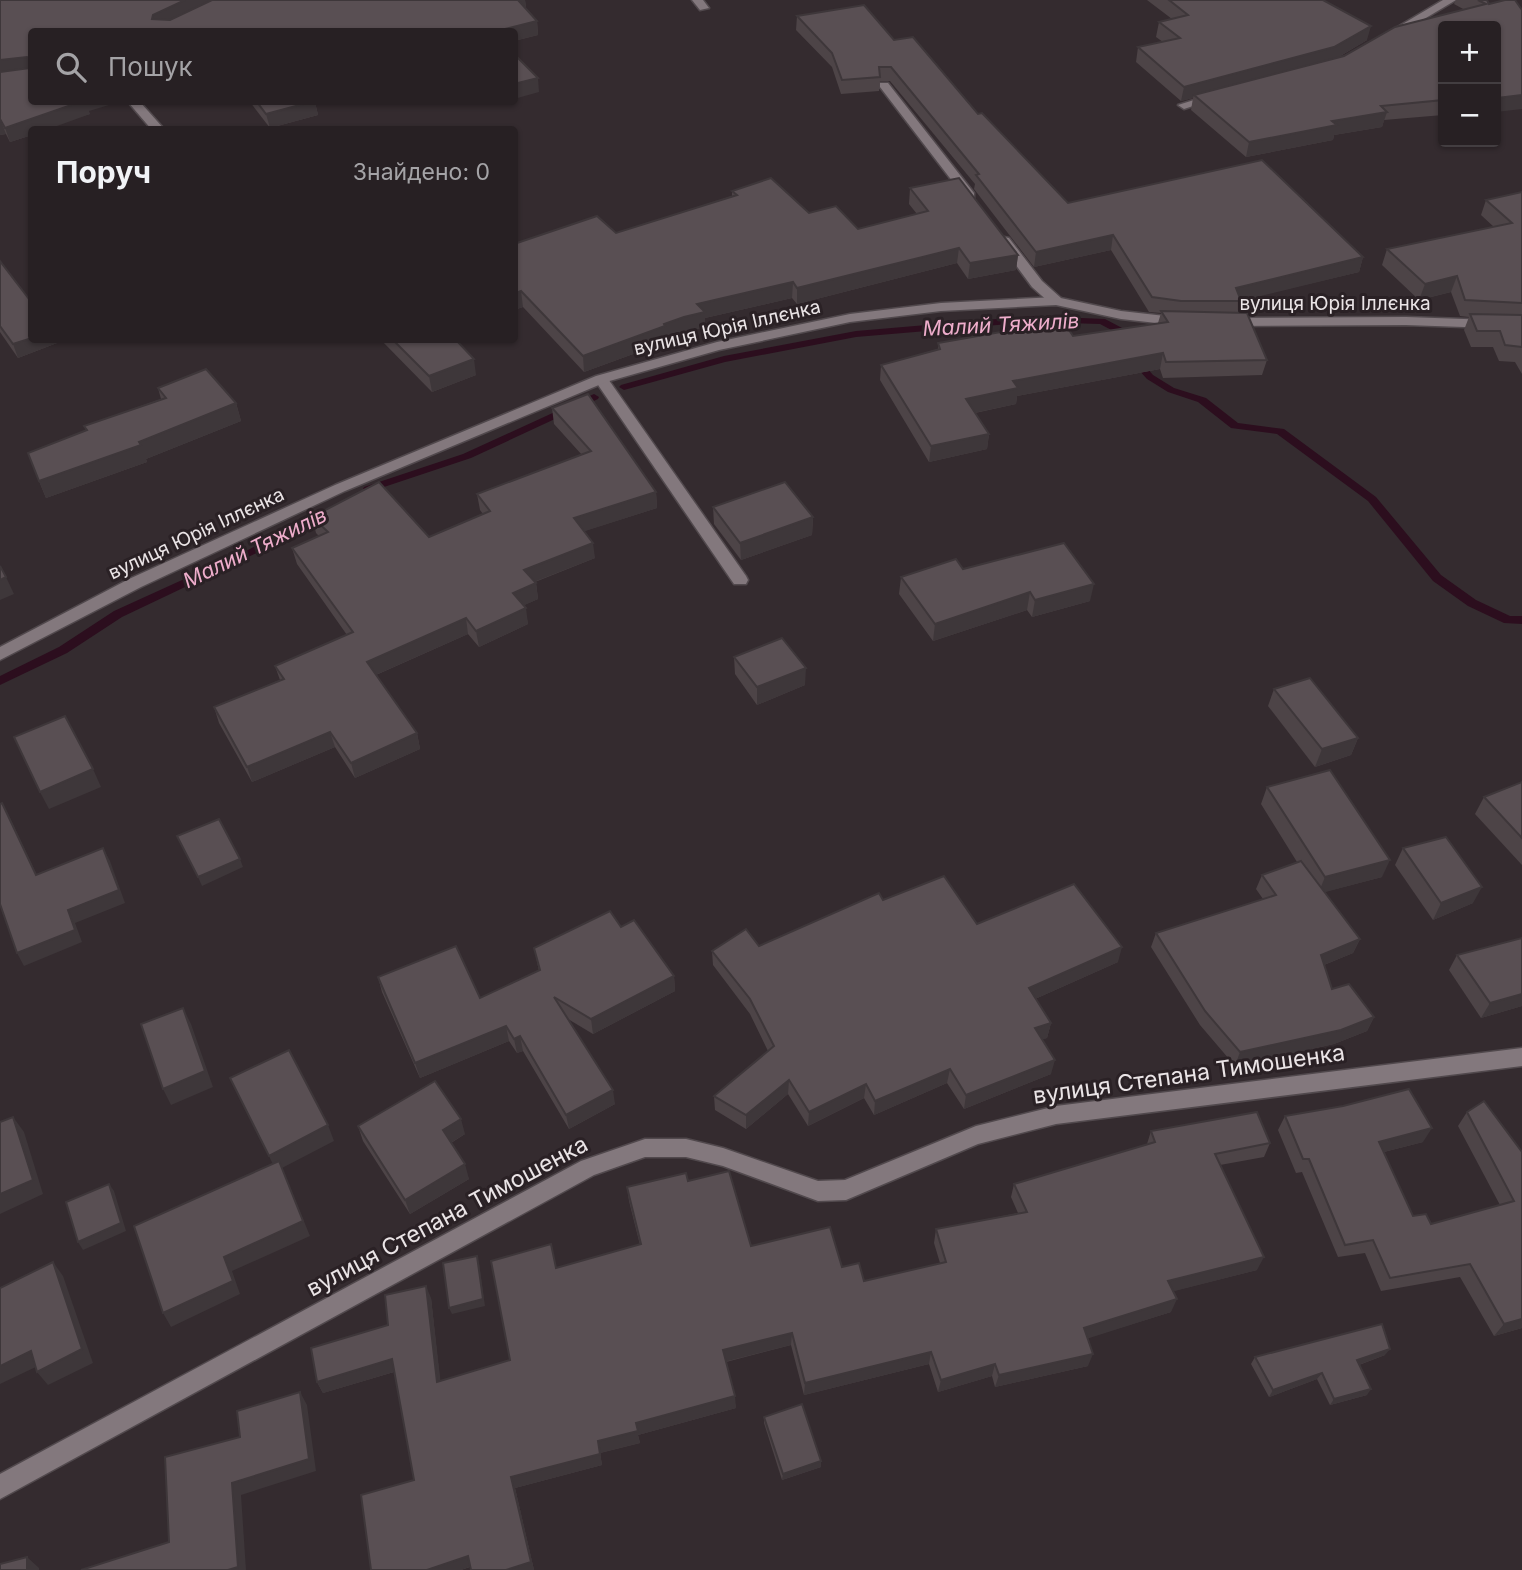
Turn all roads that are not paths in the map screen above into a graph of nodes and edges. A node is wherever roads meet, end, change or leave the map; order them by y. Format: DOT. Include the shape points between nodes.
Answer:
graph roads {
  1 [pos="1451,0"];
  2 [pos="1381,40"];
  3 [pos="884,85"];
  4 [pos="1221,95"];
  5 [pos="137,105"];
  6 [pos="1184,105"];
  7 [pos="155,126"];
  8 [pos="978,207"];
  9 [pos="995,229"];
  10 [pos="1056,302"];
  11 [pos="1522,325"];
  12 [pos="601,379"];
  13 [pos="740,580"];
  14 [pos="0,654"];
  15 [pos="1522,1057"];
  16 [pos="0,1487"];
  1 -- 2 [label="street"];
  3 -- 8 [label="street"];
  4 -- 6 [label="street"];
  5 -- 7 [label="street"];
  9 -- 10 [label="street"];
  10 -- 11 [label="street, вулиця Юрія Іллєнка" via="1121,316 1211,322"];
  10 -- 12 [label="street, вулиця Юрія Іллєнка" via="941,307 850,318 717,346"];
  12 -- 13 [label="street"];
  12 -- 14 [label="street, вулиця Юрія Іллєнка" via="238,533"];
  15 -- 16 [label="street, вулиця Степана Тимошенка" via="1056,1115 976,1135 846,1191 818,1191 686,1147 645,1148 588,1168"];
}
